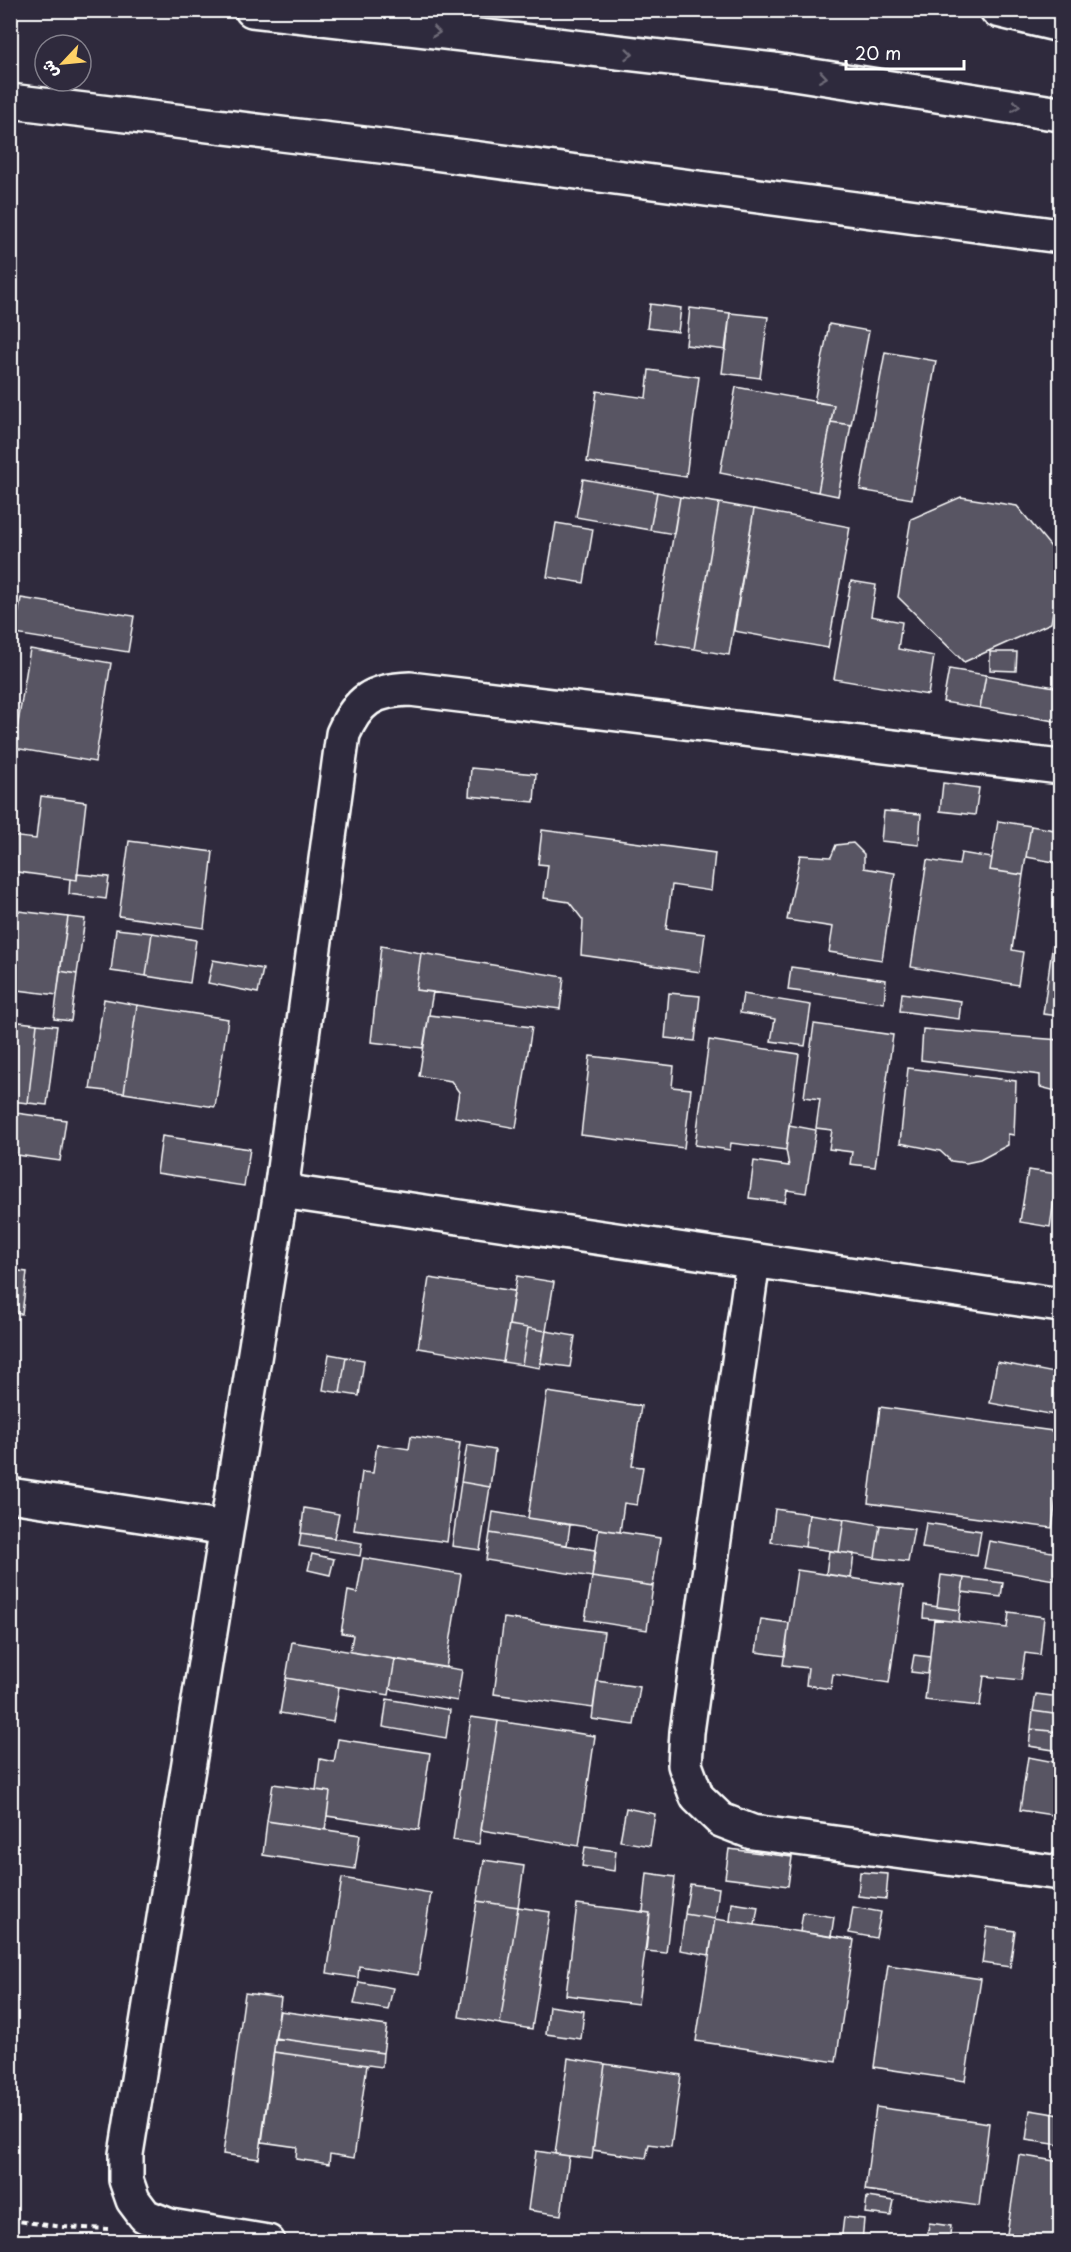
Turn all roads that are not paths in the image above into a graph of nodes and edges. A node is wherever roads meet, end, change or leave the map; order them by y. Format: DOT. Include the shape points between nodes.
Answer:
graph roads {
  1 [pos="252,10"];
  2 [pos="997,10"];
  3 [pos="1031,10"];
  4 [pos="1060,13"];
  5 [pos="1060,25"];
  6 [pos="10,101"];
  7 [pos="1060,114"];
  8 [pos="1060,236"];
  9 [pos="1060,767"];
  10 [pos="281,1191"];
  11 [pos="753,1261"];
  12 [pos="1060,1305"];
  13 [pos="10,1495"];
  14 [pos="226,1528"];
  15 [pos="1060,1873"];
  16 [pos="268,2241"];
  1 -- 7 [label="main road, one-way" via="774,70"];
  2 -- 5 [label="main road"];
  3 -- 4 [label="main road"];
  6 -- 8 [label="main road"];
  9 -- 10 [label="main road" via="410,689 388,690 368,698 352,714 344,734"];
  10 -- 11 [label="main road"];
  10 -- 14 [label="main road"];
  11 -- 12 [label="main road"];
  11 -- 15 [label="main road" via="687,1732 685,1766 697,1797 721,1820 752,1832"];
  13 -- 14 [label="main road"];
  14 -- 16 [label="main road" via="126,2154 126,2180 133,2200 145,2216 170,2226"];
}
